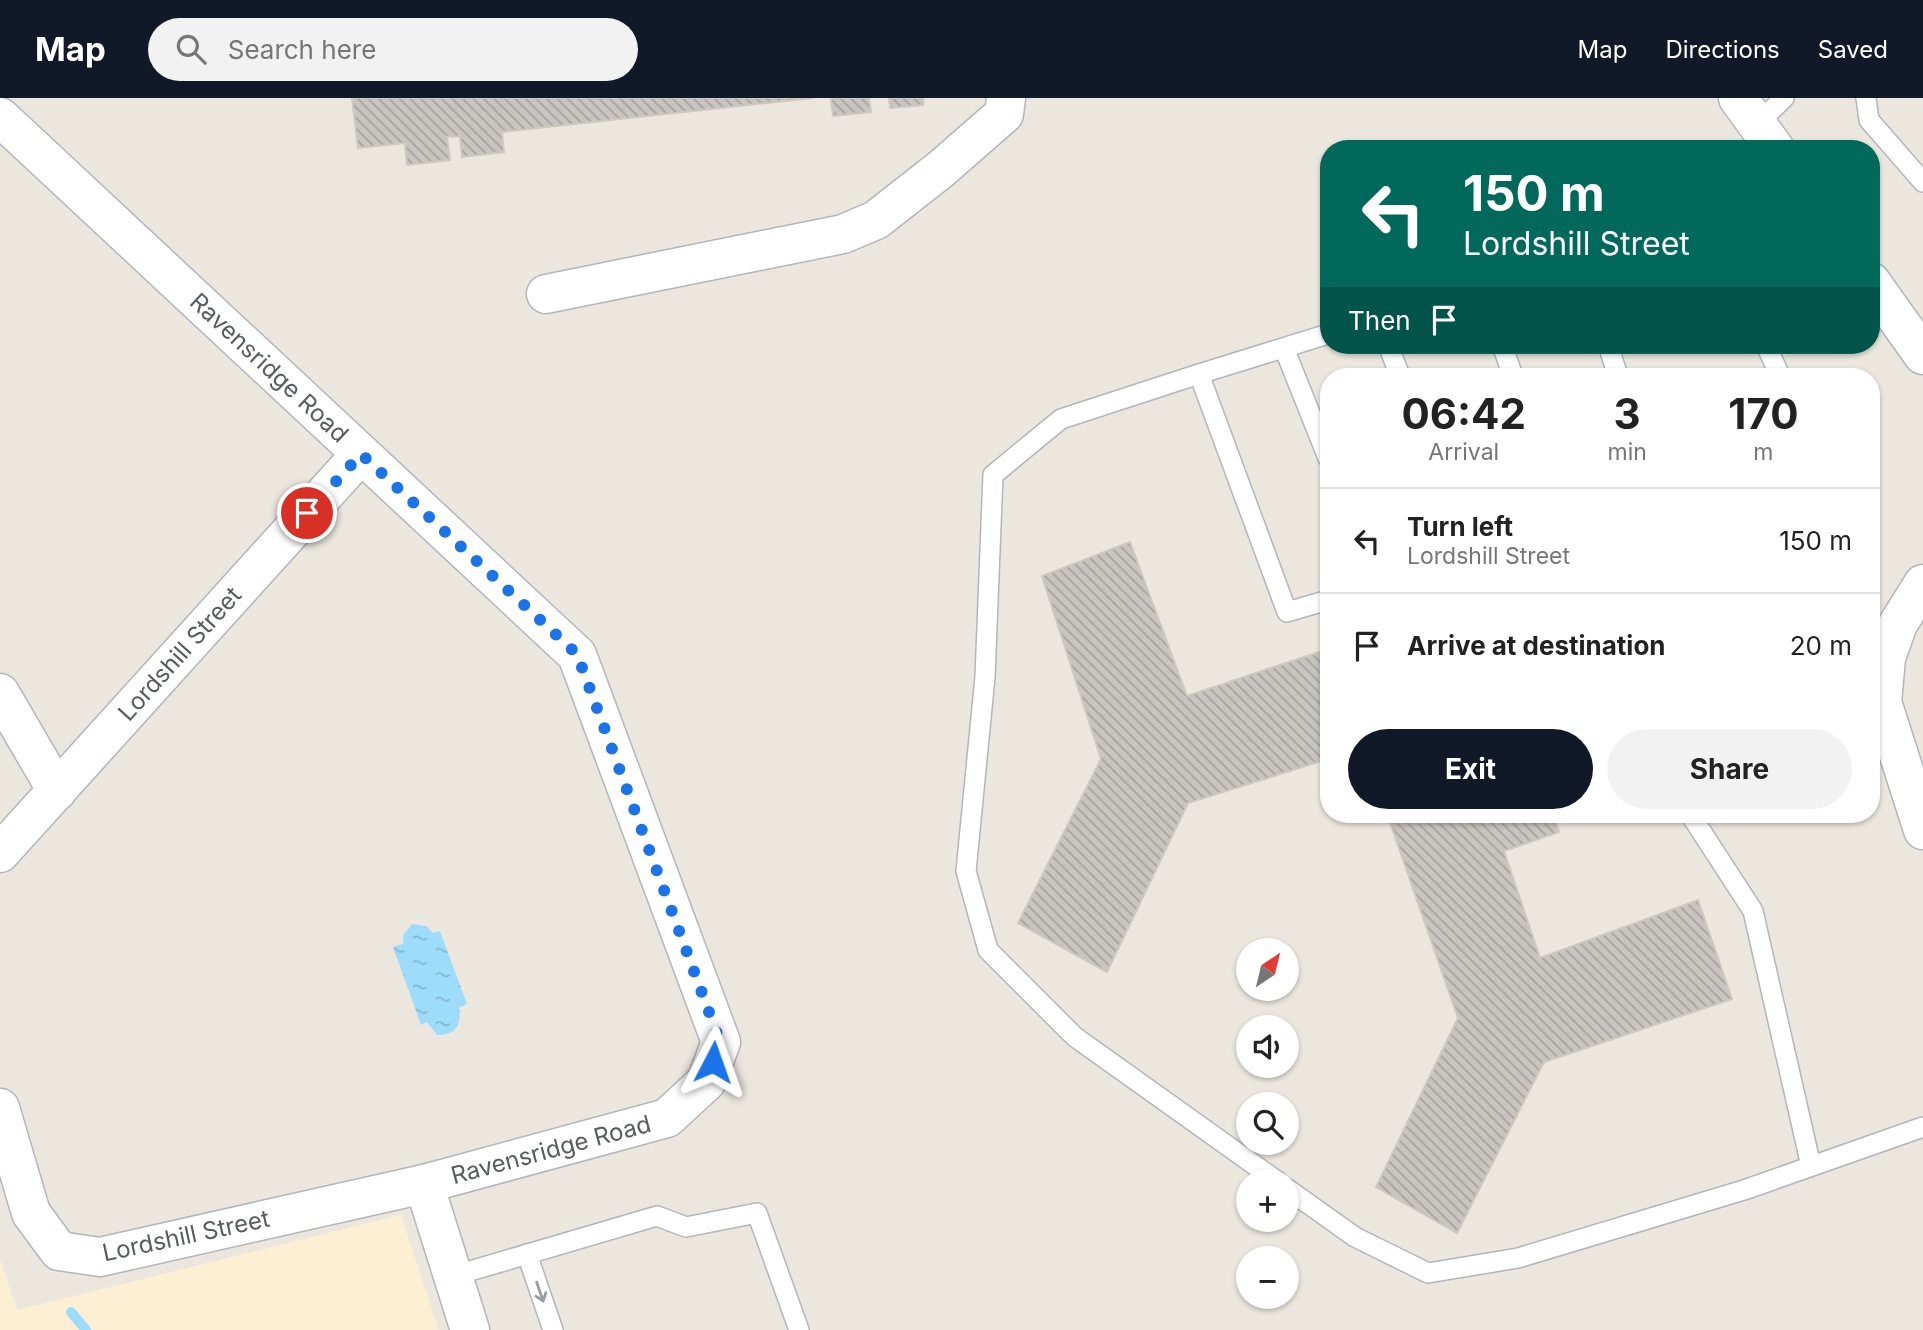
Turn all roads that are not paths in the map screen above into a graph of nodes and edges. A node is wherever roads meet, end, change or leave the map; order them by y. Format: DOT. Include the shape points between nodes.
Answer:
graph roads {
  1 [pos="1006,98"];
  2 [pos="1784,98"];
  3 [pos="1866,98"];
  4 [pos="0,117"];
  5 [pos="1757,123"];
  6 [pos="1923,182"];
  7 [pos="545,294"];
  8 [pos="1880,295"];
  9 [pos="1320,337"];
  10 [pos="1284,348"];
  11 [pos="1923,355"];
  12 [pos="1199,374"];
  13 [pos="1320,438"];
  14 [pos="361,454"];
  15 [pos="1923,584"];
  16 [pos="1320,602"];
  17 [pos="1880,652"];
  18 [pos="1880,678"];
  19 [pos="0,693"];
  20 [pos="57,791"];
  21 [pos="1696,823"];
  22 [pos="1923,830"];
  23 [pos="0,853"];
  24 [pos="0,1108"];
  25 [pos="1923,1127"];
  26 [pos="1811,1166"];
  27 [pos="1260,1169"];
  28 [pos="425,1184"];
  29 [pos="1299,1197"];
  30 [pos="527,1254"];
  31 [pos="453,1276"];
  32 [pos="470,1330"];
  33 [pos="553,1330"];
  34 [pos="799,1330"];
  1 -- 7 [label="street" via="1004,114 876,220 843,234"];
  2 -- 5 [label="lane"];
  3 -- 6 [label="lane" via="1869,120"];
  4 -- 14 [label="street, Ravensridge Road"];
  8 -- 11 [label="street"];
  9 -- 10 [label="lane"];
  10 -- 12 [label="lane"];
  10 -- 13 [label="lane"];
  12 -- 16 [label="lane" via="1287,612"];
  12 -- 27 [label="lane" via="1061,419 993,475 985,677 966,872 988,950 1075,1037"];
  14 -- 20 [label="street, Lordshill Street"];
  14 -- 28 [label="street, Ravensridge Road" via="577,654 720,1042 706,1082 667,1118"];
  15 -- 17 [label="street"];
  18 -- 22 [label="street" via="1882,702"];
  19 -- 20 [label="street"];
  20 -- 23 [label="street, Lordshill Street"];
  21 -- 26 [label="lane" via="1754,911"];
  24 -- 28 [label="street, Lordshill Street" via="31,1213 59,1251 100,1257"];
  25 -- 26 [label="lane"];
  26 -- 29 [label="lane" via="1518,1258 1428,1273 1355,1237"];
  28 -- 31 [label="street, Ravensridge Road"];
  30 -- 31 [label="lane"];
  30 -- 33 [label="lane, one-way"];
  30 -- 34 [label="lane" via="657,1216 686,1227 757,1213"];
  31 -- 32 [label="street, Ravensridge Road"];
}
